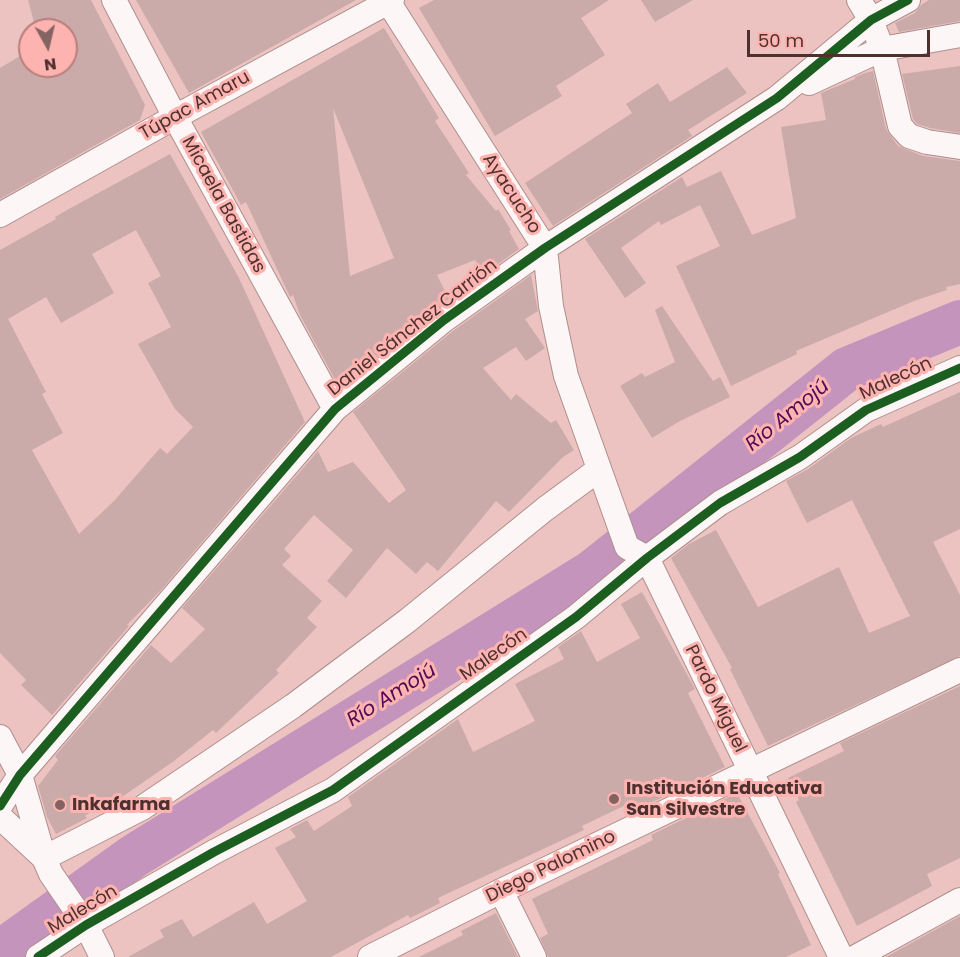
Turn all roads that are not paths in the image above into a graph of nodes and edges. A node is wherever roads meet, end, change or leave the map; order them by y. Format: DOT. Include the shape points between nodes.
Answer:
graph roads {
  1 [pos="114,0"];
  2 [pos="908,0"];
  3 [pos="389,1"];
  4 [pos="865,10"];
  5 [pos="960,35"];
  6 [pos="882,49"];
  7 [pos="777,98"];
  8 [pos="175,117"];
  9 [pos="960,147"];
  10 [pos="0,215"];
  11 [pos="545,248"];
  12 [pos="960,368"];
  13 [pos="335,409"];
  14 [pos="600,475"];
  15 [pos="637,553"];
  16 [pos="960,670"];
  17 [pos="0,737"];
  18 [pos="750,771"];
  19 [pos="20,775"];
  20 [pos="0,806"];
  21 [pos="0,817"];
  22 [pos="47,866"];
  23 [pos="501,891"];
  24 [pos="960,900"];
  25 [pos="82,920"];
  26 [pos="38,957"];
  27 [pos="102,957"];
  28 [pos="370,957"];
  29 [pos="534,957"];
  30 [pos="841,957"];
  31 [pos="856,957"];
  1 -- 8 [label="street, Micaela Bastidas"];
  2 -- 4 [label="street, Daniel Sánchez Carrión"];
  3 -- 8 [label="street, Túpac Amaru"];
  3 -- 11 [label="street, Ayacucho"];
  4 -- 6 [label="street"];
  4 -- 7 [label="street, Daniel Sánchez Carrión"];
  5 -- 6 [label="street"];
  6 -- 7 [label="street"];
  6 -- 9 [label="street" via="900,126 909,136"];
  7 -- 11 [label="street, Daniel Sánchez Carrión"];
  8 -- 10 [label="street, Túpac Amaru"];
  8 -- 13 [label="street, Micaela Bastidas"];
  11 -- 13 [label="street, Daniel Sánchez Carrión" via="444,320"];
  11 -- 14 [label="street, Ayacucho" via="551,306 566,376"];
  12 -- 15 [label="street, Malecón" via="866,410 800,457"];
  13 -- 19 [label="street, Daniel Sánchez Carrión"];
  14 -- 15 [label="street, Pardo Miguel"];
  14 -- 22 [label="street" via="544,509 407,621 293,706 142,808"];
  15 -- 18 [label="street, Pardo Miguel"];
  15 -- 25 [label="street, Malecón" via="576,617 333,790"];
  16 -- 18 [label="street, Diego Palomino"];
  17 -- 19 [label="street"];
  18 -- 23 [label="street, Diego Palomino"];
  18 -- 30 [label="street, Pardo Miguel"];
  19 -- 20 [label="street, Daniel Sánchez Carrión"];
  19 -- 22 [label="street"];
  21 -- 22 [label="street"];
  22 -- 25 [label="street"];
  23 -- 28 [label="street, Diego Palomino"];
  23 -- 29 [label="street"];
  24 -- 31 [label="street"];
  25 -- 26 [label="street, Malecón"];
  25 -- 27 [label="street"];
}
